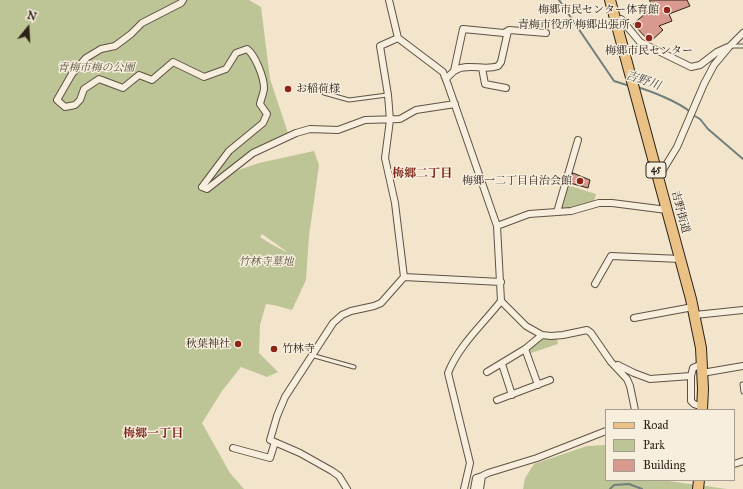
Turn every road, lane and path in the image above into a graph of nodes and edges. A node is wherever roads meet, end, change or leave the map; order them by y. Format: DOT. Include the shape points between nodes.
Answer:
graph roads {
  1 [pos="182,0"];
  2 [pos="389,0"];
  3 [pos="610,0"];
  4 [pos="616,21"];
  5 [pos="508,31"];
  6 [pos="546,33"];
  7 [pos="743,33"];
  8 [pos="398,38"];
  9 [pos="743,46"];
  10 [pos="729,47"];
  11 [pos="482,68"];
  12 [pos="454,71"];
  13 [pos="446,79"];
  14 [pos="506,88"];
  15 [pos="324,93"];
  16 [pos="388,95"];
  17 [pos="455,104"];
  18 [pos="390,120"];
  19 [pos="578,140"];
  20 [pos="658,178"];
  21 [pos="667,210"];
  22 [pos="557,212"];
  23 [pos="496,226"];
  24 [pos="681,260"];
  25 [pos="404,277"];
  26 [pos="501,282"];
  27 [pos="595,284"];
  28 [pos="501,301"];
  29 [pos="743,310"];
  30 [pos="694,311"];
  31 [pos="634,318"];
  32 [pos="542,335"];
  33 [pos="525,349"];
  34 [pos="311,355"];
  35 [pos="611,362"];
  36 [pos="502,364"];
  37 [pos="743,366"];
  38 [pos="354,367"];
  39 [pos="702,368"];
  40 [pos="487,372"];
  41 [pos="690,376"];
  42 [pos="550,380"];
  43 [pos="742,384"];
  44 [pos="538,385"];
  45 [pos="743,392"];
  46 [pos="512,395"];
  47 [pos="497,400"];
  48 [pos="702,408"];
  49 [pos="635,409"];
  50 [pos="605,431"];
  51 [pos="275,442"];
  52 [pos="233,448"];
  53 [pos="482,476"];
  54 [pos="347,489"];
  55 [pos="464,489"];
  56 [pos="474,489"];
  57 [pos="480,489"];
  1 -- 18 [label="street" via="181,3 142,23 115,46 101,49 86,58 72,74 57,100 65,107 75,105 84,89 99,79 123,88 139,75 152,80 173,62 204,76 226,69 236,53 247,49 251,52 264,81 260,104 267,114 263,123 229,151 202,187 207,189 254,153 296,133 310,129 338,130 365,120"];
  2 -- 8 [label="street"];
  3 -- 4 [label="main road, 吉野街道 / 45"];
  4 -- 10 [label="street" via="621,20 640,42 691,66 700,65 717,52"];
  4 -- 20 [label="main road, 吉野街道 / 45"];
  5 -- 6 [label="street"];
  5 -- 11 [label="street" via="500,64 494,68"];
  5 -- 12 [label="street" via="504,33 463,29"];
  7 -- 10 [label="street"];
  8 -- 13 [label="street" via="443,72"];
  8 -- 16 [label="street" via="380,46"];
  9 -- 10 [label="lane"];
  10 -- 20 [label="street" via="714,65 677,147"];
  11 -- 12 [label="street" via="468,67"];
  11 -- 14 [label="street" via="485,84"];
  12 -- 13 [label="street"];
  13 -- 17 [label="street"];
  15 -- 16 [label="lane" via="349,100"];
  16 -- 18 [label="street"];
  17 -- 18 [label="street" via="416,110 400,119"];
  17 -- 23 [label="street"];
  18 -- 25 [label="street" via="385,158 395,203"];
  19 -- 22 [label="street"];
  20 -- 21 [label="main road, 吉野街道 / 45"];
  21 -- 22 [label="street" via="599,203"];
  21 -- 24 [label="main road, 吉野街道 / 45"];
  22 -- 23 [label="street" via="529,214"];
  23 -- 26 [label="street"];
  24 -- 27 [label="street" via="611,256"];
  24 -- 30 [label="main road, 吉野街道 / 45"];
  25 -- 26 [label="street"];
  25 -- 34 [label="street" via="381,303 342,315 333,323"];
  26 -- 28 [label="street"];
  28 -- 32 [label="street" via="526,326"];
  28 -- 55 [label="street" via="461,349 448,373 470,463"];
  29 -- 30 [label="street"];
  30 -- 31 [label="street"];
  30 -- 39 [label="main road, 吉野街道 / 45"];
  32 -- 33 [label="street"];
  32 -- 35 [label="street" via="563,335 587,330"];
  33 -- 36 [label="street"];
  33 -- 44 [label="street"];
  34 -- 38 [label="lane"];
  34 -- 51 [label="street" via="285,397 277,416 270,440"];
  35 -- 41 [label="street" via="650,379"];
  35 -- 49 [label="street" via="627,379"];
  36 -- 40 [label="street"];
  36 -- 46 [label="street"];
  37 -- 39 [label="street"];
  39 -- 41 [label="street" via="693,368"];
  39 -- 48 [label="main road, 吉野街道 / 45"];
  41 -- 48 [label="street" via="691,401"];
  42 -- 44 [label="street"];
  43 -- 45 [label="lane"];
  44 -- 46 [label="street"];
  46 -- 47 [label="street"];
  50 -- 53 [label="street"];
  51 -- 52 [label="street" via="270,458"];
  51 -- 54 [label="street" via="336,474"];
  53 -- 56 [label="street" via="476,478"];
  53 -- 57 [label="street"];
}
